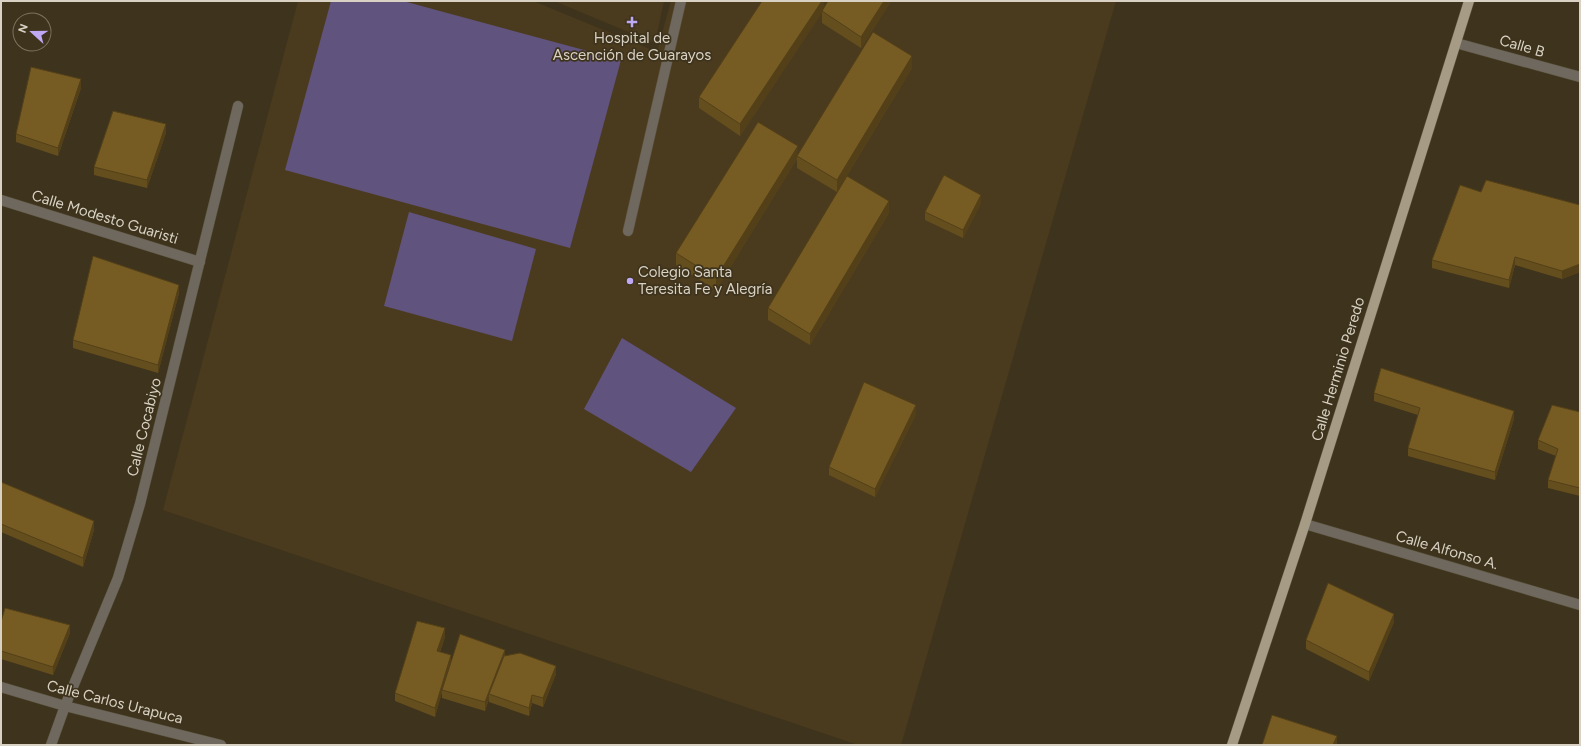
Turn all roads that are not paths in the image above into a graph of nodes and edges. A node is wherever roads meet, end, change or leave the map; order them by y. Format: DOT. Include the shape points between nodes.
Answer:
graph roads {
  1 [pos="681,1"];
  2 [pos="1469,1"];
  3 [pos="1456,43"];
  4 [pos="1580,77"];
  5 [pos="238,106"];
  6 [pos="1,200"];
  7 [pos="628,231"];
  8 [pos="200,262"];
  9 [pos="1305,524"];
  10 [pos="1580,605"];
  11 [pos="1,687"];
  12 [pos="65,706"];
  13 [pos="51,745"];
  14 [pos="221,745"];
  15 [pos="1232,745"];
  1 -- 7 [label="street"];
  2 -- 3 [label="main road, Calle Herminio Peredo"];
  3 -- 4 [label="street, Calle B"];
  3 -- 9 [label="main road, Calle Herminio Peredo"];
  5 -- 8 [label="street, Calle Cocabiyo"];
  6 -- 8 [label="street, Calle Modesto Guaristi"];
  8 -- 12 [label="street, Calle Cocabiyo" via="140,504 118,578"];
  9 -- 10 [label="street, Calle Alfonso A."];
  9 -- 15 [label="main road, Calle Herminio Peredo"];
  11 -- 12 [label="street, Calle Carlos Urapuca"];
  12 -- 13 [label="street, Calle Cocabiyo"];
  12 -- 14 [label="street, Calle Carlos Urapuca"];
}
